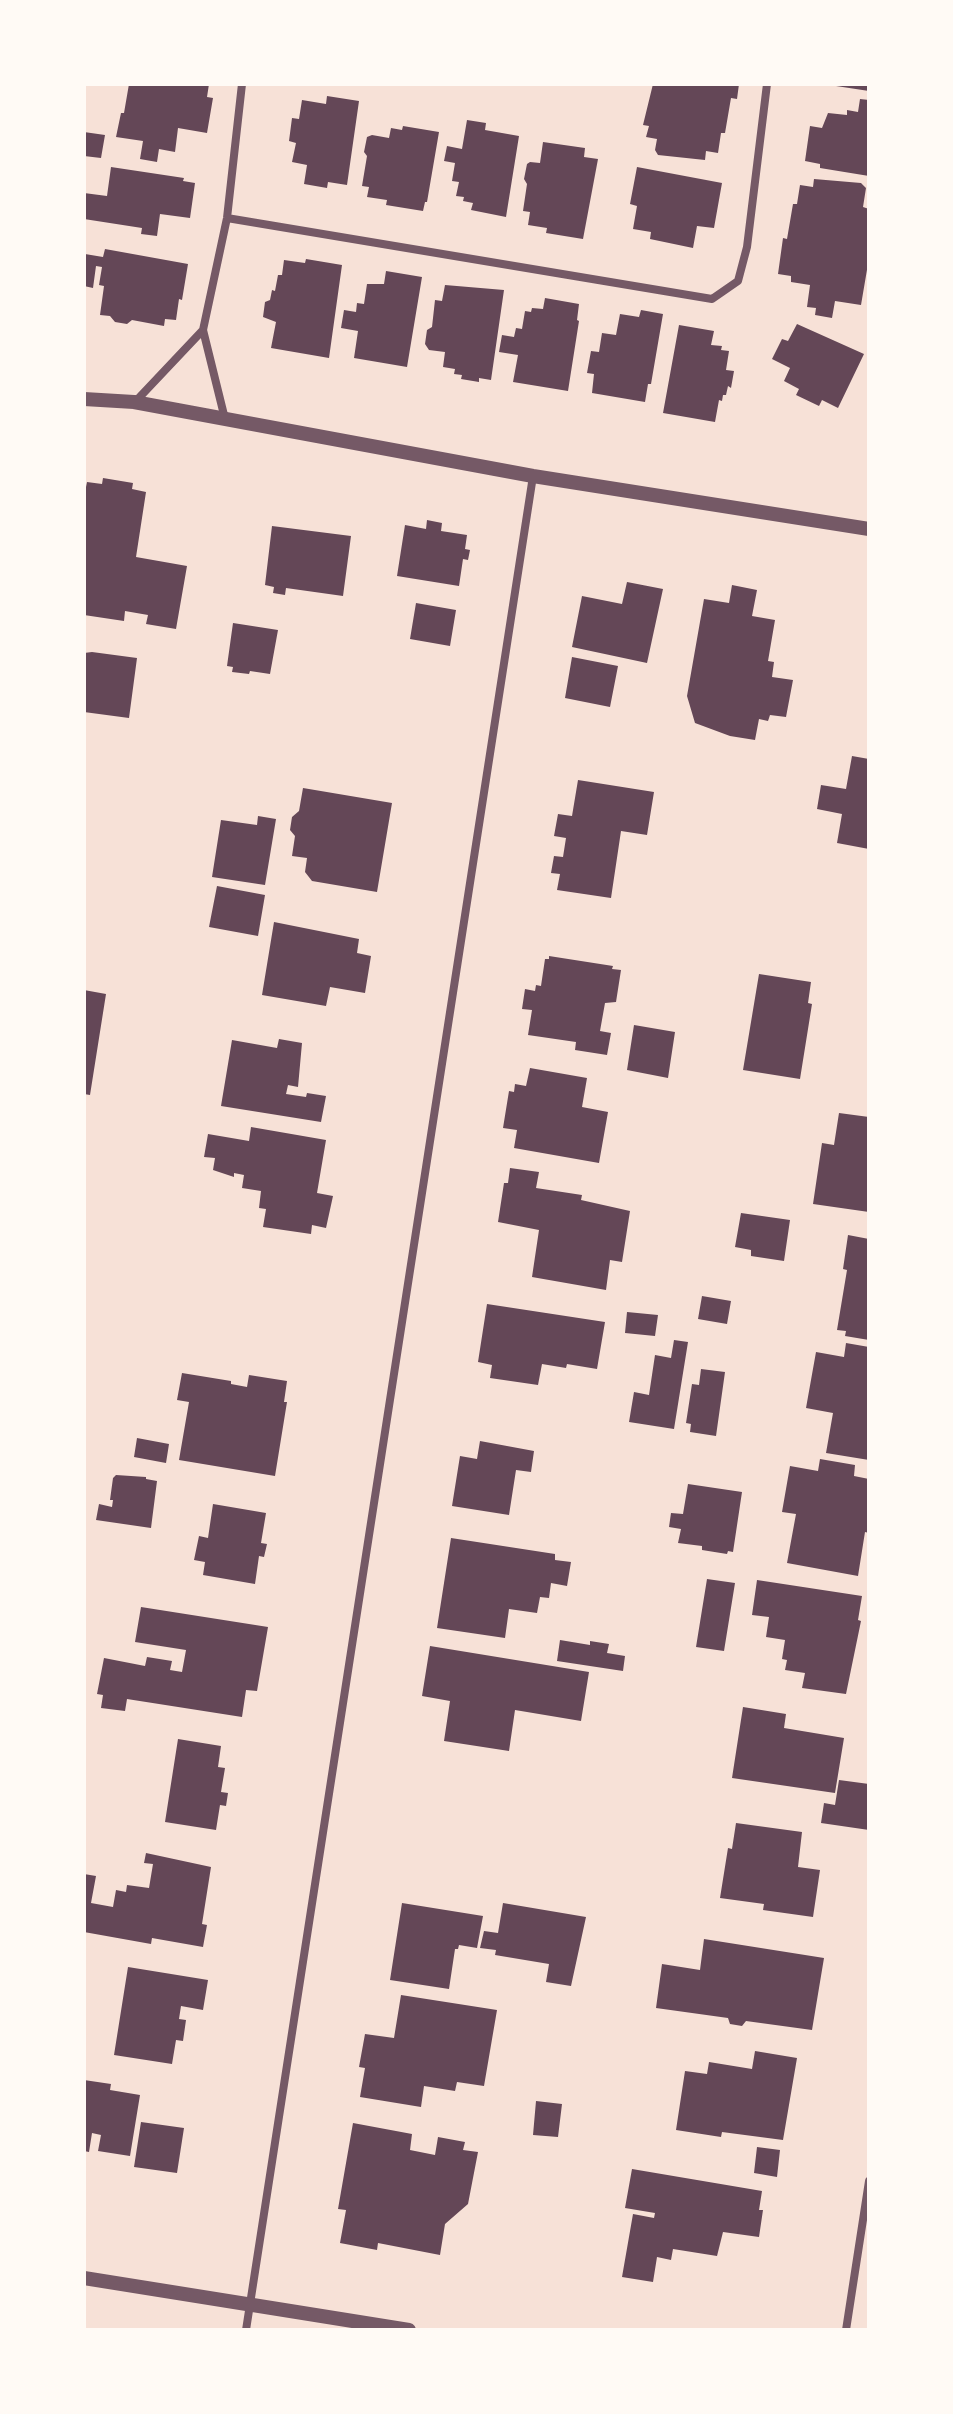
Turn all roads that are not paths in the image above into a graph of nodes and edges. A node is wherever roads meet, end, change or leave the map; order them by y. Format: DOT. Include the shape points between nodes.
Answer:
graph roads {
  1 [pos="242,84"];
  2 [pos="767,84"];
  3 [pos="227,218"];
  4 [pos="203,330"];
  5 [pos="84,399"];
  6 [pos="134,402"];
  7 [pos="225,420"];
  8 [pos="533,476"];
  9 [pos="869,529"];
  10 [pos="869,2181"];
  11 [pos="84,2278"];
  12 [pos="250,2304"];
  13 [pos="246,2330"];
  14 [pos="409,2330"];
  15 [pos="846,2330"];
  1 -- 3 [label="street"];
  2 -- 3 [label="street" via="747,247 738,281 712,299"];
  3 -- 4 [label="street"];
  4 -- 6 [label="street"];
  4 -- 7 [label="street"];
  5 -- 6 [label="street"];
  6 -- 7 [label="street"];
  7 -- 8 [label="street"];
  8 -- 9 [label="street"];
  8 -- 12 [label="street"];
  10 -- 15 [label="street"];
  11 -- 12 [label="street"];
  12 -- 13 [label="street"];
  12 -- 14 [label="street"];
}
